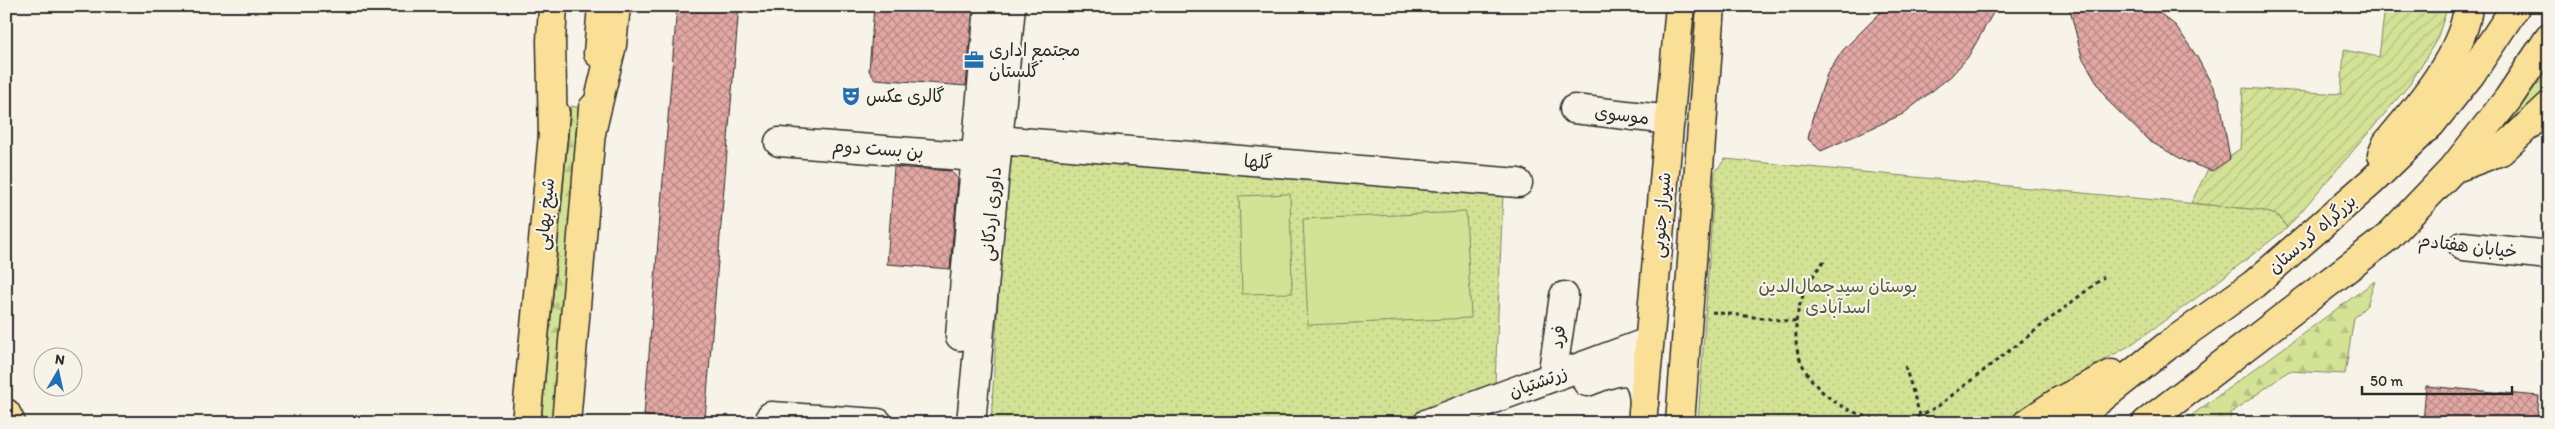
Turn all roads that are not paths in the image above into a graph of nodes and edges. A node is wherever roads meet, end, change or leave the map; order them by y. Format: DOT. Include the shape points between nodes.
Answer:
graph roads {
  1 [pos="553,6"];
  2 [pos="565,6"];
  3 [pos="602,6"];
  4 [pos="616,6"];
  5 [pos="989,6"];
  6 [pos="1011,6"];
  7 [pos="1680,6"];
  8 [pos="1710,6"];
  9 [pos="2468,6"];
  10 [pos="2516,6"];
  11 [pos="2549,38"];
  12 [pos="2549,106"];
  13 [pos="1574,109"];
  14 [pos="1670,120"];
  15 [pos="591,133"];
  16 [pos="553,136"];
  17 [pos="998,140"];
  18 [pos="780,142"];
  19 [pos="976,156"];
  20 [pos="2453,169"];
  21 [pos="2371,182"];
  22 [pos="1518,183"];
  23 [pos="2463,246"];
  24 [pos="2549,256"];
  25 [pos="1564,296"];
  26 [pos="1648,342"];
  27 [pos="2167,346"];
  28 [pos="1552,377"];
  29 [pos="6,413"];
  30 [pos="1643,413"];
  31 [pos="771,416"];
  32 [pos="11,423"];
  33 [pos="526,423"];
  34 [pos="566,423"];
  35 [pos="878,423"];
  36 [pos="952,423"];
  37 [pos="971,423"];
  38 [pos="1428,423"];
  39 [pos="1483,423"];
  40 [pos="1680,423"];
  41 [pos="2027,423"];
  42 [pos="2070,423"];
  43 [pos="2146,423"];
  1 -- 16 [label="main road"];
  2 -- 16 [label="main road, شیخ بهایی"];
  3 -- 15 [label="main road"];
  4 -- 15 [label="main road" via="612,45"];
  5 -- 19 [label="street, داوری اردکانی"];
  6 -- 17 [label="street, داوری اردکانی"];
  7 -- 14 [label="main road, شیراز جنوبی"];
  8 -- 40 [label="main road, شیراز جنوبی"];
  9 -- 21 [label="main road" via="2456,43 2434,85 2387,143"];
  10 -- 21 [label="main road, بزرگراه کردستان" via="2471,74 2431,124"];
  11 -- 20 [label="main road" via="2508,100"];
  12 -- 20 [label="main road" via="2501,151"];
  13 -- 14 [label="street, موسوی"];
  14 -- 26 [label="main road, شیراز جنوبی"];
  15 -- 34 [label="main road"];
  16 -- 33 [label="main road, شیخ بهایی"];
  17 -- 19 [label="street"];
  17 -- 22 [label="street, گلها"];
  17 -- 37 [label="street, داوری اردکانی"];
  18 -- 19 [label="street, بن بست دوم"];
  19 -- 36 [label="street, داوری اردکانی"];
  20 -- 43 [label="main road" via="2388,237"];
  21 -- 27 [label="main road, بزرگراه کردستان" via="2254,284"];
  23 -- 24 [label="street, خیابان هفتادم"];
  25 -- 28 [label="street, فرد"];
  26 -- 28 [label="street, زرتشتیان"];
  26 -- 30 [label="main road, شیراز جنوبی"];
  27 -- 41 [label="main road" via="2058,402"];
  27 -- 42 [label="main road, بزرگراه کردستان"];
  28 -- 38 [label="street, زرتشتیان"];
  29 -- 32 [label="main road"];
  30 -- 39 [label="street, زرتشتیان" via="1642,385 1638,376 1614,372"];
  31 -- 35 [label="street"];
}
